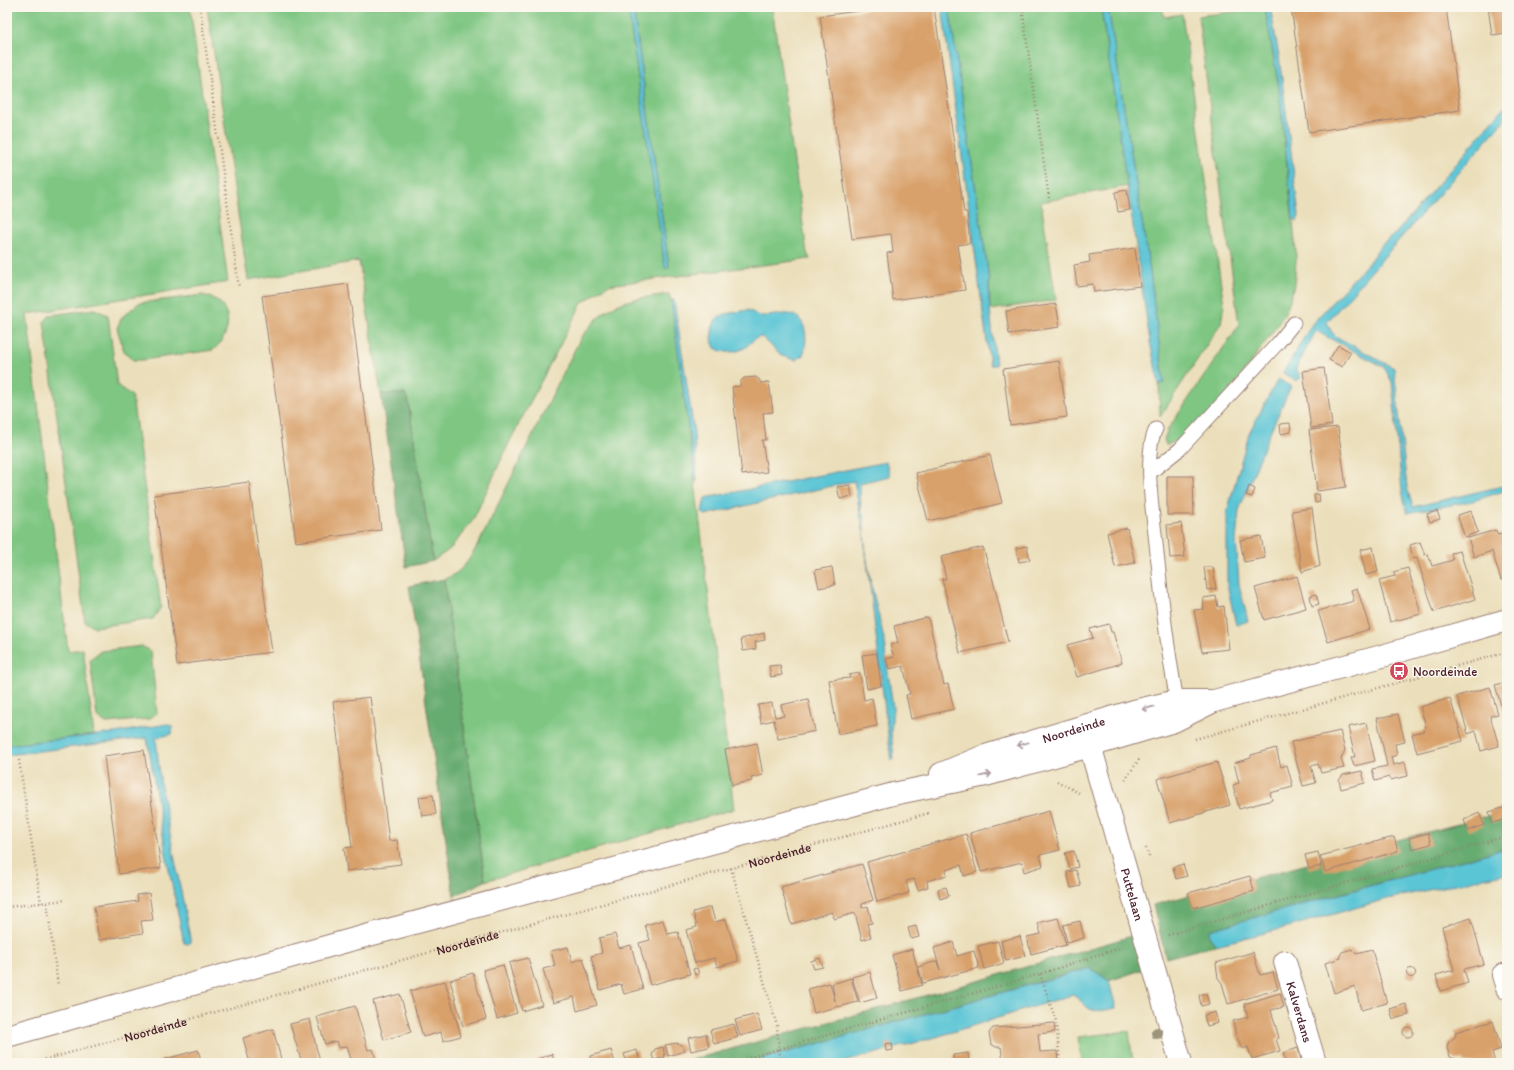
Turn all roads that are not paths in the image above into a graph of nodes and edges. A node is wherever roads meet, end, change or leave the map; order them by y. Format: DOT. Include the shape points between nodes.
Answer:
graph roads {
  1 [pos="1294,323"];
  2 [pos="1156,429"];
  3 [pos="1151,472"];
  4 [pos="1507,620"];
  5 [pos="1178,710"];
  6 [pos="1084,725"];
  7 [pos="1090,746"];
  8 [pos="893,794"];
  9 [pos="1286,962"];
  10 [pos="7,1036"];
  11 [pos="1181,1063"];
  12 [pos="1315,1063"];
  1 -- 3 [label="lane" via="1180,449"];
  2 -- 3 [label="lane" via="1152,436"];
  3 -- 5 [label="lane" via="1162,603"];
  4 -- 5 [label="main road, Noordeinde"];
  5 -- 6 [label="main road, Noordeinde, one-way"];
  5 -- 7 [label="main road, Noordeinde"];
  6 -- 7 [label="main road, Puttelaan"];
  6 -- 8 [label="main road, Noordeinde, one-way" via="982,757"];
  8 -- 7 [label="main road, Noordeinde, one-way" via="986,775"];
  7 -- 11 [label="main road, Puttelaan"];
  8 -- 10 [label="main road, Noordeinde" via="339,943"];
  9 -- 12 [label="main road, Kalverdans"];
}
